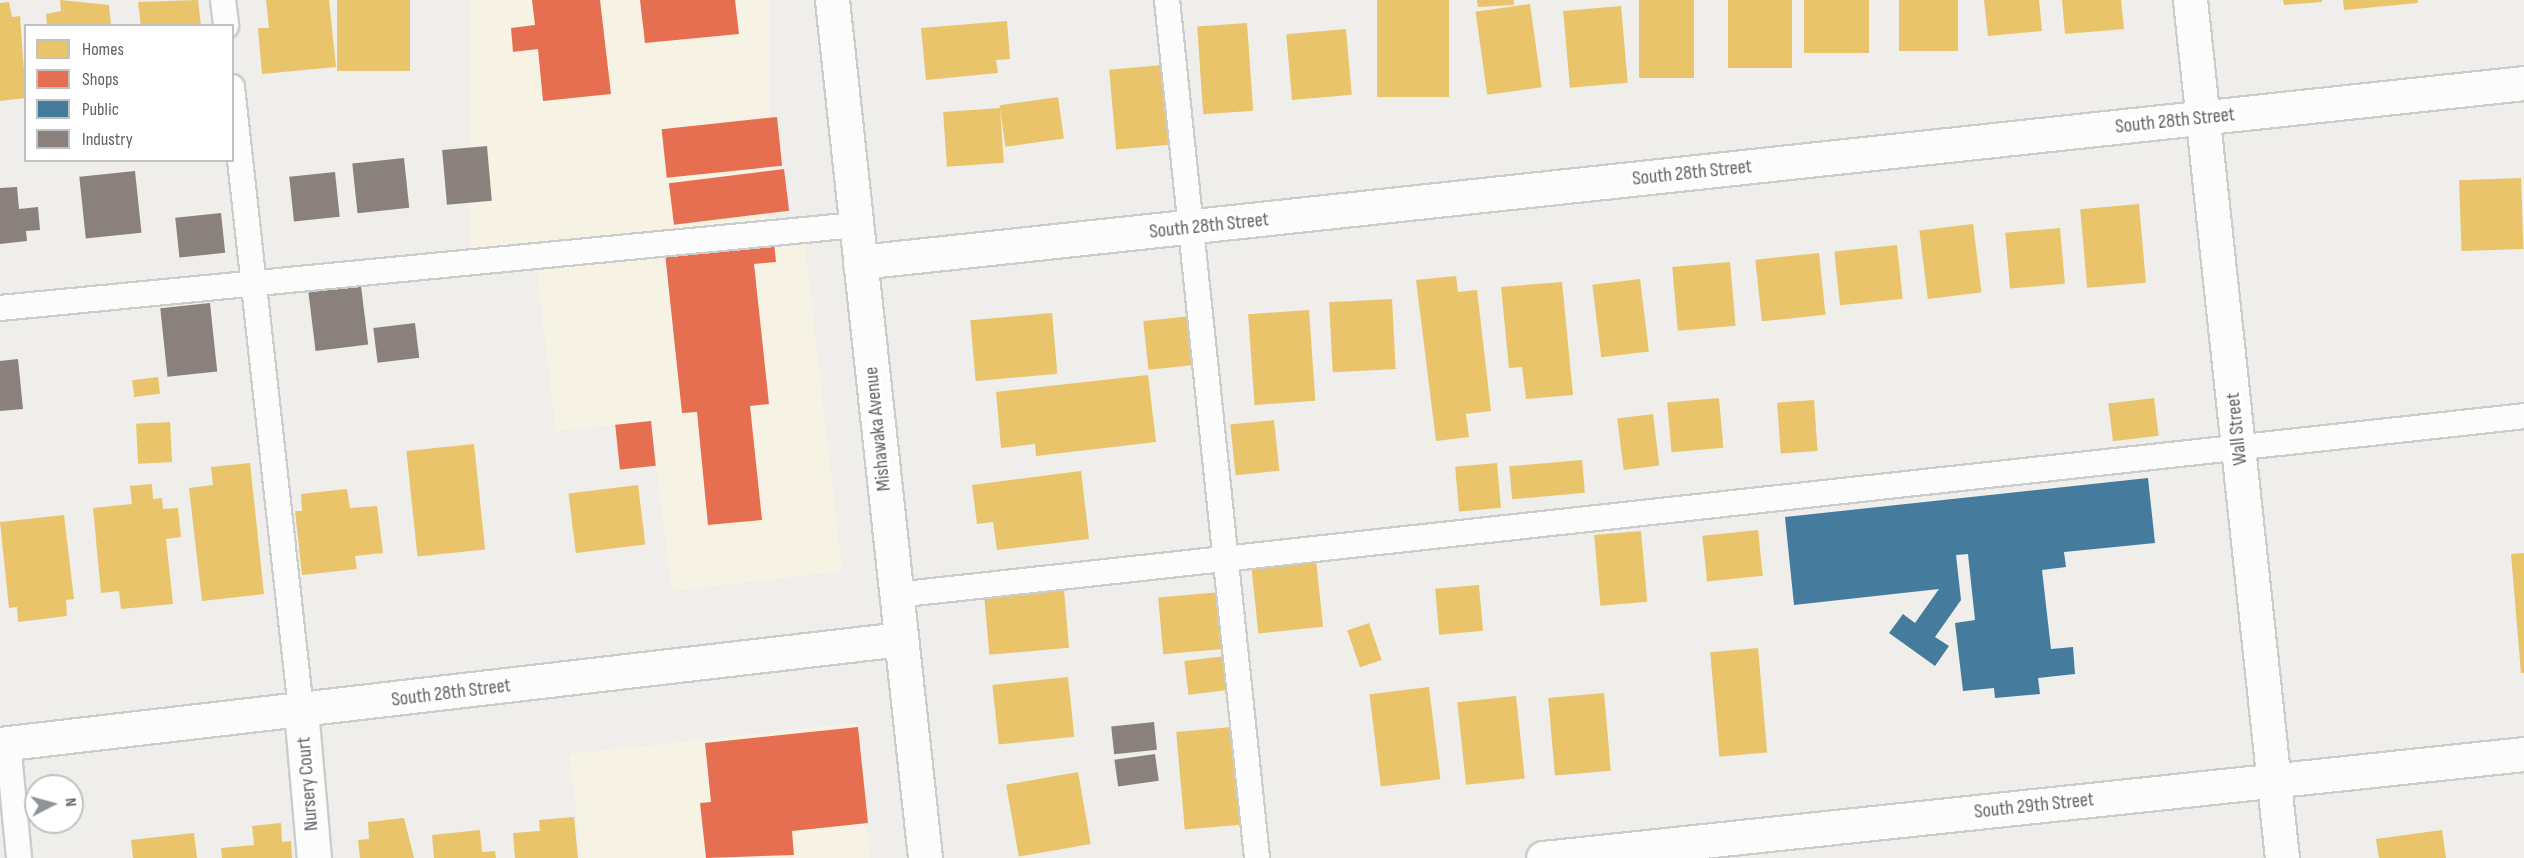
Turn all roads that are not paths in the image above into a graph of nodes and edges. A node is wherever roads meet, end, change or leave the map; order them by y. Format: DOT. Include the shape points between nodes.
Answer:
graph roads {
  1 [pos="223,0"];
  2 [pos="832,0"];
  3 [pos="1167,0"];
  4 [pos="2190,0"];
  5 [pos="226,24"];
  6 [pos="2524,83"];
  7 [pos="234,106"];
  8 [pos="2203,118"];
  9 [pos="856,225"];
  10 [pos="1188,228"];
  11 [pos="860,262"];
  12 [pos="252,281"];
  13 [pos="0,308"];
  14 [pos="2524,416"];
  15 [pos="2239,449"];
  16 [pos="1224,557"];
  17 [pos="896,595"];
  18 [pos="901,639"];
  19 [pos="301,710"];
  20 [pos="4,743"];
  21 [pos="2524,754"];
  22 [pos="2274,782"];
  23 [pos="19,858"];
  24 [pos="314,858"];
  25 [pos="925,858"];
  26 [pos="1257,858"];
  27 [pos="1544,858"];
  28 [pos="2282,858"];
  1 -- 5 [label="lane"];
  2 -- 9 [label="street, Mishawaka Avenue"];
  3 -- 10 [label="lane"];
  4 -- 8 [label="street, Wall Street"];
  6 -- 8 [label="street, South 28th Street"];
  7 -- 12 [label="lane"];
  8 -- 10 [label="street, South 28th Street"];
  8 -- 15 [label="street, Wall Street"];
  9 -- 11 [label="street, Mishawaka Avenue"];
  9 -- 12 [label="lane"];
  10 -- 11 [label="street, South 28th Street"];
  10 -- 16 [label="lane"];
  11 -- 17 [label="street, Mishawaka Avenue"];
  12 -- 13 [label="lane"];
  12 -- 19 [label="lane"];
  14 -- 15 [label="lane"];
  15 -- 16 [label="lane"];
  15 -- 22 [label="street, Wall Street"];
  16 -- 17 [label="lane"];
  16 -- 26 [label="lane"];
  17 -- 18 [label="street, Mishawaka Avenue"];
  18 -- 19 [label="street, South 28th Street"];
  18 -- 25 [label="street, Mishawaka Avenue"];
  19 -- 20 [label="street, South 28th Street"];
  19 -- 24 [label="street, Nursery Court"];
  20 -- 23 [label="lane"];
  21 -- 22 [label="street, South 29th Street"];
  22 -- 27 [label="street, South 29th Street"];
  22 -- 28 [label="street, Wall Street"];
}
